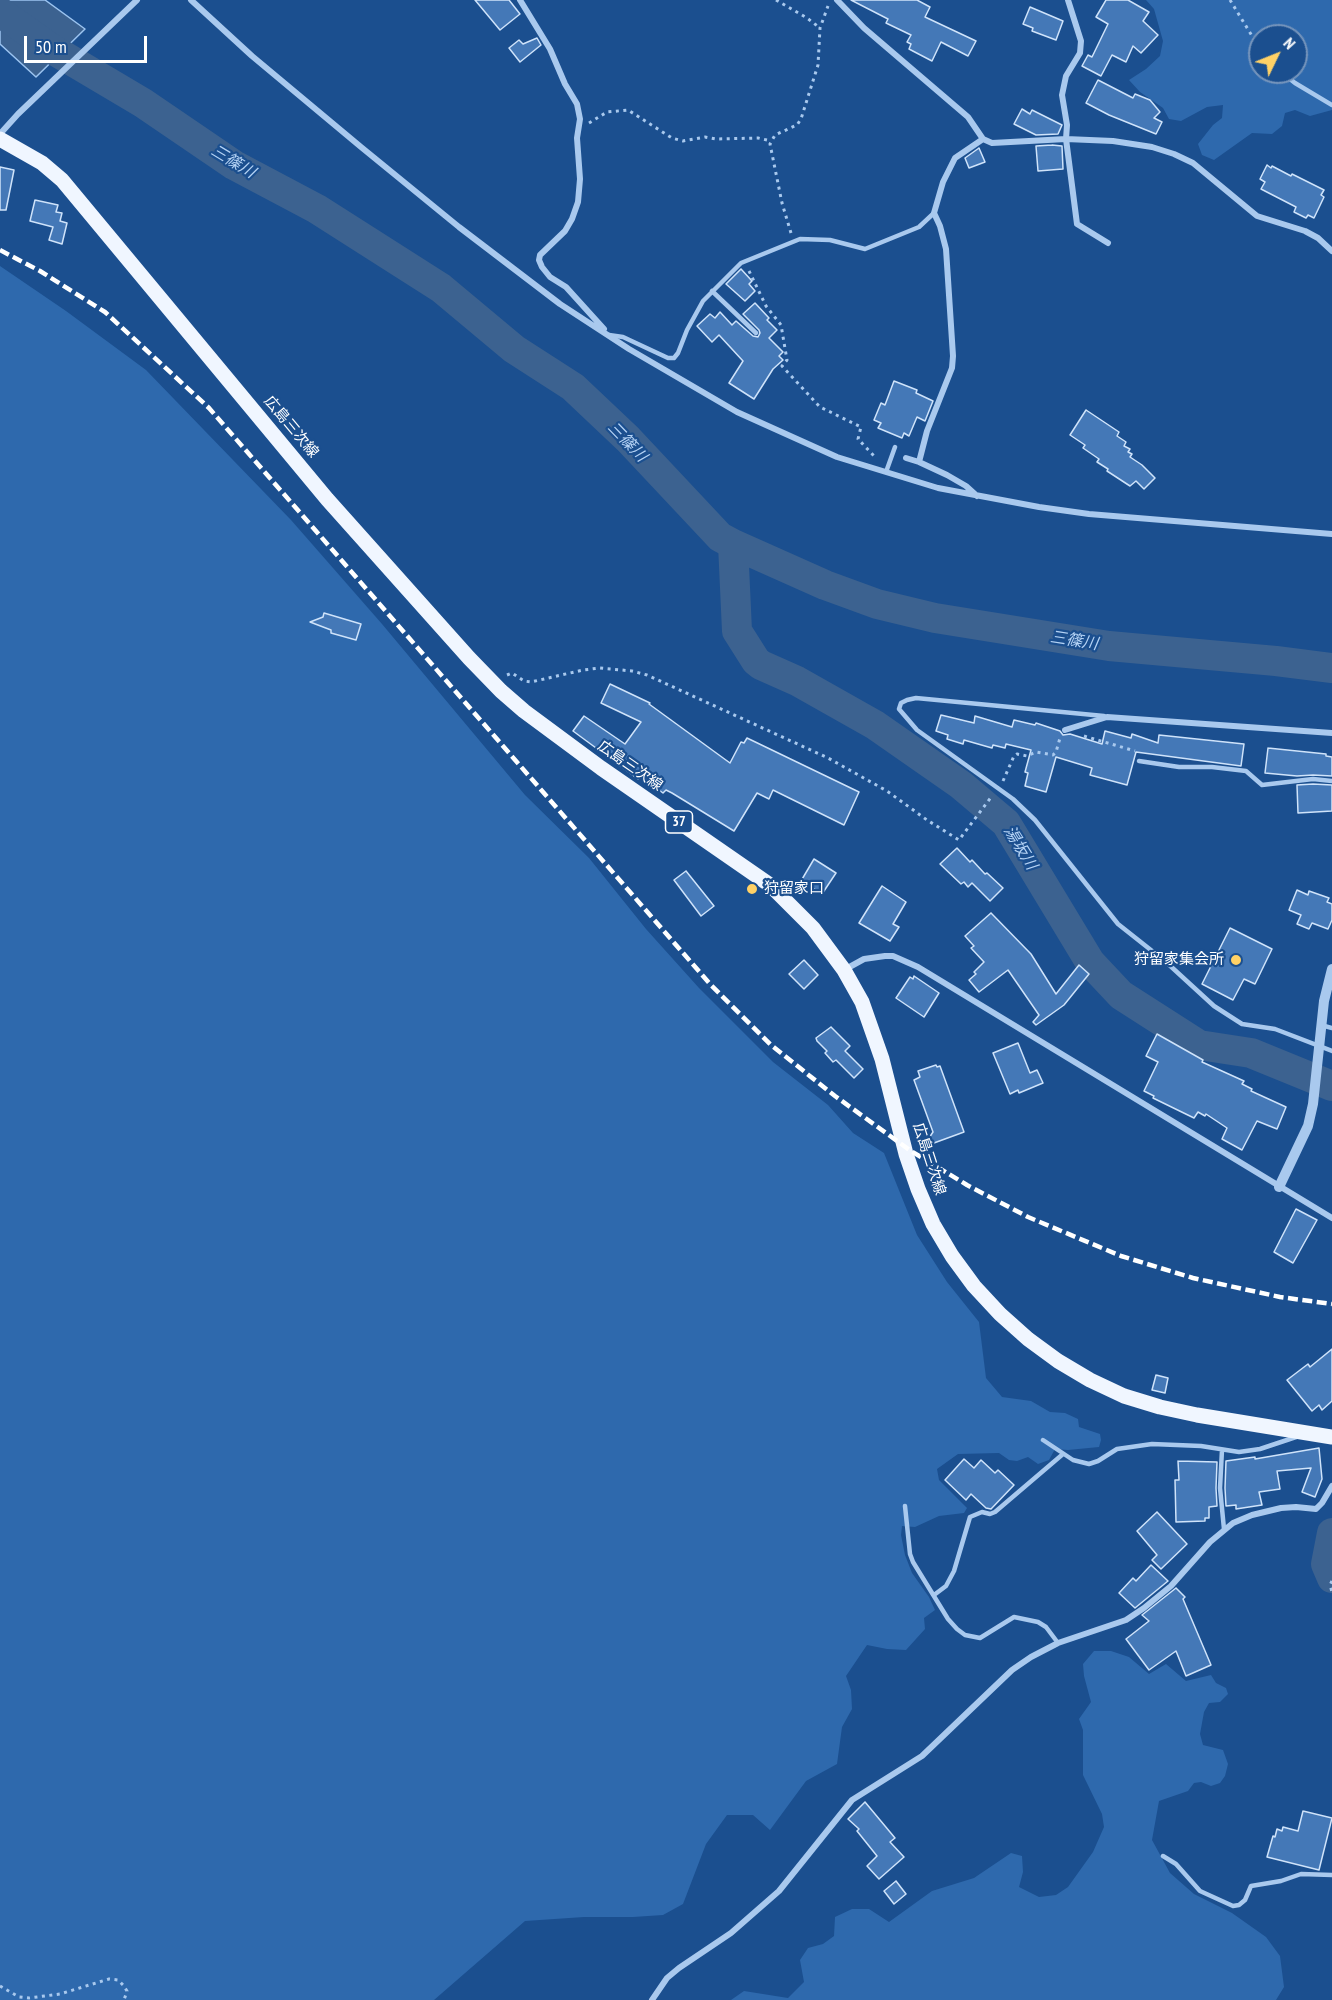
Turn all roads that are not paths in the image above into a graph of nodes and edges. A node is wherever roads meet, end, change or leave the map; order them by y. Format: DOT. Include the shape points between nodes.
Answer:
graph roads {
  1 [pos="137,0"];
  2 [pos="191,0"];
  3 [pos="520,0"];
  4 [pos="837,0"];
  5 [pos="1068,0"];
  6 [pos="1297,84"];
  7 [pos="1332,105"];
  8 [pos="0,134"];
  9 [pos="0,139"];
  10 [pos="983,139"];
  11 [pos="1066,139"];
  12 [pos="934,213"];
  13 [pos="1108,243"];
  14 [pos="1332,251"];
  15 [pos="712,291"];
  16 [pos="756,333"];
  17 [pos="609,335"];
  18 [pos="895,447"];
  19 [pos="906,458"];
  20 [pos="919,462"];
  21 [pos="886,472"];
  22 [pos="978,497"];
  23 [pos="1332,534"];
  24 [pos="1107,717"];
  25 [pos="1065,730"];
  26 [pos="1332,734"];
  27 [pos="1139,761"];
  28 [pos="1332,781"];
  29 [pos="1332,969"];
  30 [pos="844,970"];
  31 [pos="1327,1027"];
  32 [pos="1318,1048"];
  33 [pos="1332,1051"];
  34 [pos="1279,1186"];
  35 [pos="1332,1218"];
  36 [pos="1307,1433"];
  37 [pos="1332,1437"];
  38 [pos="1043,1440"];
  39 [pos="1222,1450"];
  40 [pos="1063,1454"];
  41 [pos="1332,1486"];
  42 [pos="904,1506"];
  43 [pos="1224,1529"];
  44 [pos="934,1595"];
  45 [pos="1058,1643"];
  46 [pos="1163,1856"];
  47 [pos="1332,1875"];
  48 [pos="652,2000"];
  1 -- 8 [label="street"];
  2 -- 17 [label="street" via="252,56 459,227 560,304"];
  3 -- 17 [label="street" via="550,49 577,104 580,119 578,202 565,231 540,255 539,261 550,278 566,287"];
  4 -- 10 [label="street" via="968,117"];
  5 -- 11 [label="street" via="1081,41 1080,53 1063,88"];
  6 -- 7 [label="lane"];
  9 -- 30 [label="main road, 広島三次線 / 37" via="42,163 70,188 327,499 491,681 584,755 770,885 813,928"];
  10 -- 11 [label="street" via="1011,143"];
  10 -- 12 [label="street" via="955,158"];
  11 -- 13 [label="street" via="1077,224"];
  11 -- 14 [label="street" via="1133,144 1174,154 1200,168 1257,216 1305,231"];
  12 -- 15 [label="lane" via="919,227 865,249 830,240 800,238 745,261"];
  12 -- 20 [label="street" via="946,249 952,368"];
  15 -- 16 [label="lane"];
  15 -- 17 [label="lane" via="693,318 674,358"];
  17 -- 21 [label="street" via="737,412 837,457"];
  18 -- 21 [label="lane"];
  19 -- 20 [label="street"];
  20 -- 22 [label="street" via="966,486"];
  21 -- 22 [label="street"];
  22 -- 23 [label="street" via="1089,514"];
  24 -- 25 [label="street"];
  24 -- 26 [label="street"];
  24 -- 32 [label="lane" via="916,698 902,703 899,709 916,730 1035,820 1118,924 1214,1006 1242,1024 1275,1029"];
  27 -- 28 [label="lane" via="1246,771 1265,785 1313,779"];
  29 -- 31 [label="street"];
  30 -- 34 [label="street" via="864,959 885,956 918,967"];
  30 -- 36 [label="main road, 広島三次線 / 37" via="873,1030 906,1154 933,1224 969,1279 1000,1314 1058,1361 1124,1395 1197,1415"];
  31 -- 32 [label="street"];
  32 -- 33 [label="lane"];
  32 -- 34 [label="street" via="1308,1126"];
  34 -- 35 [label="street"];
  36 -- 37 [label="main road, 広島三次線 / 37"];
  36 -- 39 [label="lane" via="1260,1449"];
  38 -- 40 [label="lane"];
  39 -- 40 [label="lane" via="1152,1444 1117,1449 1089,1464"];
  39 -- 43 [label="lane"];
  40 -- 44 [label="lane" via="996,1512 970,1517 954,1571 946,1586"];
  41 -- 43 [label="street" via="1316,1509 1281,1508 1252,1515"];
  42 -- 44 [label="lane" via="910,1554"];
  43 -- 45 [label="street" via="1171,1586 1144,1608 1126,1620"];
  44 -- 45 [label="lane" via="948,1619 965,1635 980,1638 1014,1617 1038,1622"];
  45 -- 48 [label="street" via="1012,1670 922,1756 852,1800 779,1891 731,1933 667,1978"];
  46 -- 47 [label="lane" via="1176,1864 1200,1891 1233,1906 1245,1900 1251,1886 1301,1874"];
}
